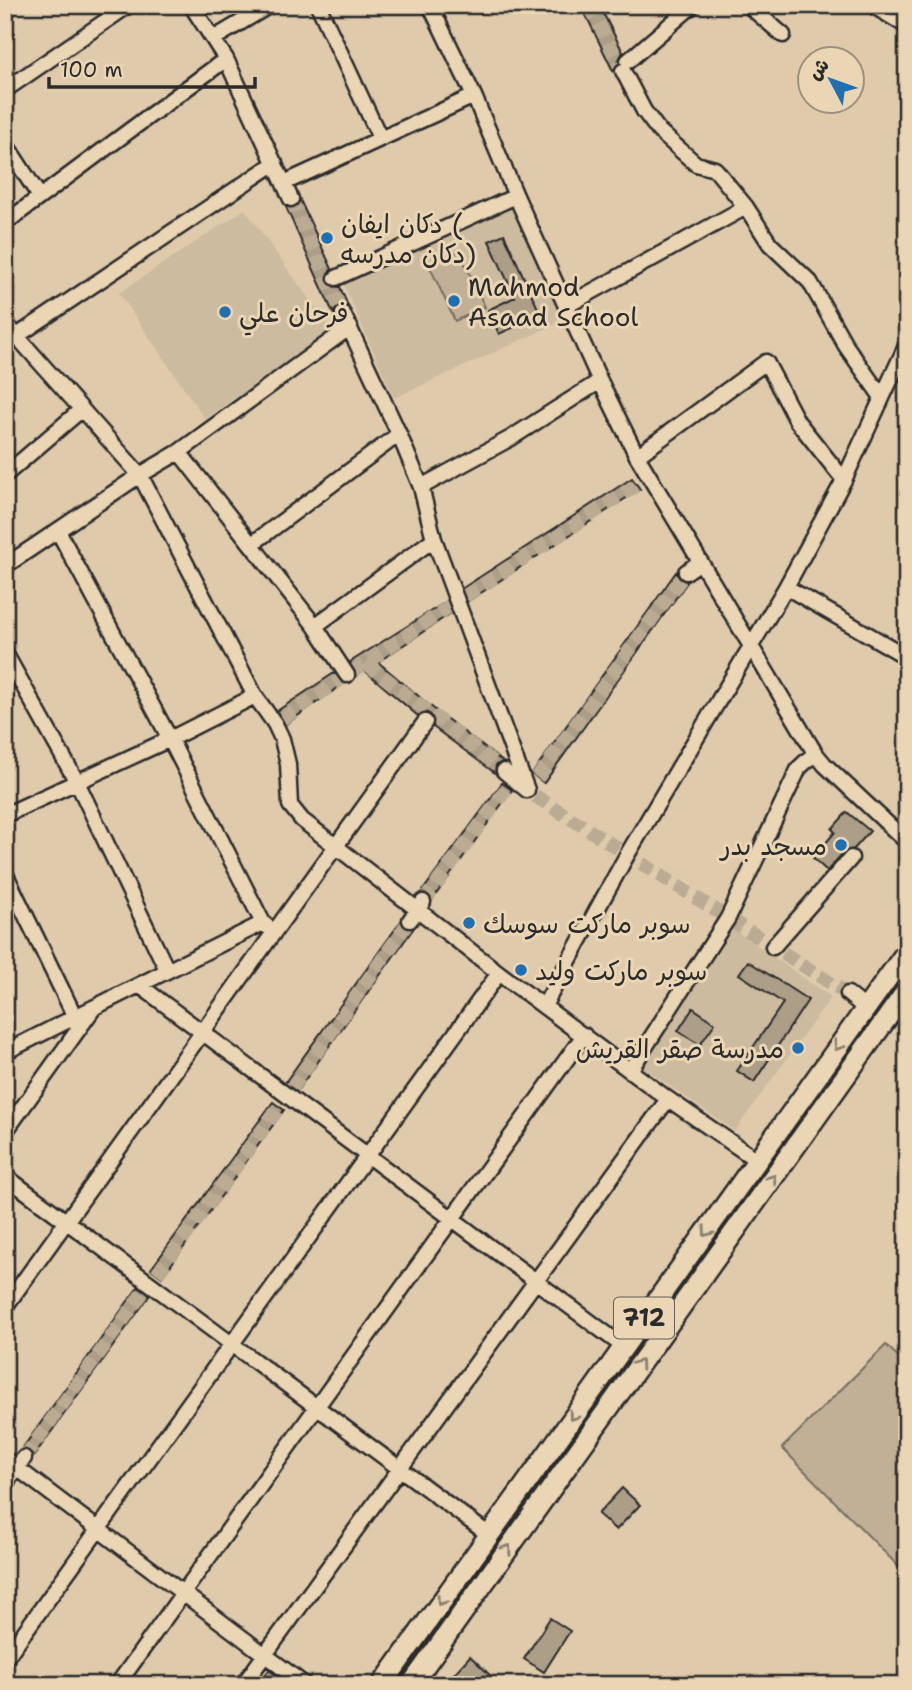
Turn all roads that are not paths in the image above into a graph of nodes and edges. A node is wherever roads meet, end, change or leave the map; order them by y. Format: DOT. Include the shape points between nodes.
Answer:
graph roads {
  1 [pos="129,5"];
  2 [pos="191,5"];
  3 [pos="270,5"];
  4 [pos="318,5"];
  5 [pos="430,5"];
  6 [pos="693,5"];
  7 [pos="748,5"];
  8 [pos="872,5"];
  9 [pos="907,26"];
  10 [pos="783,35"];
  11 [pos="213,39"];
  12 [pos="226,59"];
  13 [pos="5,90"];
  14 [pos="474,96"];
  15 [pos="380,138"];
  16 [pos="5,143"];
  17 [pos="275,163"];
  18 [pos="284,183"];
  19 [pos="516,196"];
  20 [pos="40,197"];
  21 [pos="291,199"];
  22 [pos="746,207"];
  23 [pos="5,223"];
  24 [pos="336,278"];
  25 [pos="566,306"];
  26 [pos="5,323"];
  27 [pos="11,340"];
  28 [pos="907,344"];
  29 [pos="600,381"];
  30 [pos="881,396"];
  31 [pos="81,410"];
  32 [pos="399,434"];
  33 [pos="179,452"];
  34 [pos="637,456"];
  35 [pos="5,475"];
  36 [pos="140,475"];
  37 [pos="844,480"];
  38 [pos="421,488"];
  39 [pos="58,531"];
  40 [pos="434,539"];
  41 [pos="252,544"];
  42 [pos="700,562"];
  43 [pos="5,566"];
  44 [pos="686,572"];
  45 [pos="786,587"];
  46 [pos="315,626"];
  47 [pos="750,646"];
  48 [pos="5,653"];
  49 [pos="907,657"];
  50 [pos="347,675"];
  51 [pos="255,696"];
  52 [pos="425,722"];
  53 [pos="170,739"];
  54 [pos="815,753"];
  55 [pos="537,778"];
  56 [pos="509,779"];
  57 [pos="77,782"];
  58 [pos="531,793"];
  59 [pos="5,815"];
  60 [pos="907,842"];
  61 [pos="334,847"];
  62 [pos="851,858"];
  63 [pos="5,873"];
  64 [pos="268,927"];
  65 [pos="773,947"];
  66 [pos="907,951"];
  67 [pos="167,971"];
  68 [pos="499,973"];
  69 [pos="139,985"];
  70 [pos="907,990"];
  71 [pos="848,994"];
  72 [pos="544,1006"];
  73 [pos="93,1008"];
  74 [pos="865,1008"];
  75 [pos="75,1017"];
  76 [pos="202,1034"];
  77 [pos="584,1035"];
  78 [pos="5,1052"];
  79 [pos="631,1069"];
  80 [pos="668,1099"];
  81 [pos="5,1132"];
  82 [pos="367,1157"];
  83 [pos="758,1161"];
  84 [pos="5,1176"];
  85 [pos="451,1220"];
  86 [pos="67,1222"];
  87 [pos="535,1282"];
  88 [pos="5,1307"];
  89 [pos="232,1344"];
  90 [pos="624,1347"];
  91 [pos="317,1407"];
  92 [pos="15,1461"];
  93 [pos="400,1468"];
  94 [pos="5,1484"];
  95 [pos="99,1529"];
  96 [pos="488,1534"];
  97 [pos="183,1593"];
  98 [pos="265,1655"];
  99 [pos="5,1659"];
  100 [pos="117,1685"];
  101 [pos="243,1685"];
  102 [pos="305,1685"];
  103 [pos="382,1685"];
  104 [pos="411,1685"];
  1 -- 13 [label="street"];
  2 -- 11 [label="street"];
  3 -- 11 [label="street"];
  4 -- 15 [label="street"];
  5 -- 14 [label="street"];
  6 -- 22 [label="street" via="625,66 644,111 659,131 696,164 715,169"];
  7 -- 10 [label="street"];
  8 -- 9 [label="street"];
  11 -- 12 [label="street"];
  12 -- 17 [label="street"];
  12 -- 20 [label="street"];
  14 -- 15 [label="street"];
  14 -- 19 [label="street"];
  15 -- 18 [label="street"];
  16 -- 20 [label="street"];
  17 -- 18 [label="street"];
  17 -- 27 [label="street"];
  18 -- 21 [label="street"];
  19 -- 24 [label="street"];
  19 -- 25 [label="street"];
  20 -- 23 [label="street"];
  22 -- 25 [label="street"];
  22 -- 30 [label="street" via="770,244 810,282"];
  25 -- 29 [label="street"];
  26 -- 27 [label="street"];
  27 -- 31 [label="street"];
  28 -- 30 [label="street"];
  29 -- 34 [label="street"];
  29 -- 38 [label="street" via="512,438"];
  30 -- 37 [label="street"];
  31 -- 35 [label="street"];
  31 -- 36 [label="street"];
  32 -- 33 [label="street" via="346,321"];
  32 -- 38 [label="street"];
  32 -- 41 [label="street"];
  33 -- 36 [label="street"];
  33 -- 41 [label="street"];
  34 -- 37 [label="street" via="766,362 802,429"];
  34 -- 42 [label="street" via="643,481"];
  36 -- 39 [label="street"];
  36 -- 51 [label="street"];
  37 -- 45 [label="street"];
  38 -- 40 [label="street"];
  39 -- 43 [label="street"];
  39 -- 53 [label="street"];
  40 -- 46 [label="street"];
  40 -- 58 [label="street"];
  41 -- 46 [label="street"];
  42 -- 44 [label="street"];
  42 -- 47 [label="street"];
  45 -- 47 [label="street"];
  45 -- 49 [label="street"];
  46 -- 50 [label="street"];
  47 -- 54 [label="street"];
  47 -- 72 [label="street"];
  48 -- 57 [label="street"];
  51 -- 53 [label="street"];
  51 -- 61 [label="street" via="279,721 290,805"];
  52 -- 61 [label="street"];
  53 -- 57 [label="street"];
  53 -- 64 [label="street"];
  54 -- 60 [label="street"];
  54 -- 79 [label="street" via="799,768 728,918"];
  55 -- 58 [label="street"];
  56 -- 58 [label="street"];
  57 -- 59 [label="street"];
  57 -- 67 [label="street"];
  61 -- 64 [label="street"];
  61 -- 68 [label="street"];
  62 -- 65 [label="street"];
  63 -- 75 [label="street"];
  64 -- 67 [label="street"];
  64 -- 76 [label="street"];
  66 -- 74 [label="main road, 712"];
  67 -- 69 [label="street"];
  68 -- 72 [label="street"];
  68 -- 82 [label="street"];
  69 -- 73 [label="street"];
  69 -- 76 [label="street"];
  104 -- 70 [label="main road, 712, one-way"];
  71 -- 74 [label="street"];
  72 -- 77 [label="street"];
  73 -- 75 [label="street"];
  73 -- 81 [label="street"];
  74 -- 83 [label="main road, 712, one-way"];
  75 -- 78 [label="street"];
  76 -- 82 [label="street"];
  76 -- 86 [label="street"];
  77 -- 79 [label="street"];
  77 -- 85 [label="street"];
  79 -- 80 [label="street"];
  80 -- 83 [label="street"];
  80 -- 87 [label="street"];
  82 -- 85 [label="street"];
  82 -- 89 [label="street"];
  83 -- 90 [label="main road, 712, one-way"];
  84 -- 86 [label="street"];
  85 -- 87 [label="street"];
  85 -- 91 [label="street"];
  86 -- 88 [label="street"];
  86 -- 89 [label="street"];
  87 -- 90 [label="street"];
  87 -- 93 [label="street"];
  89 -- 91 [label="street"];
  89 -- 95 [label="street"];
  90 -- 96 [label="main road, 712, one-way"];
  91 -- 93 [label="street"];
  91 -- 97 [label="street"];
  92 -- 94 [label="street"];
  92 -- 95 [label="street"];
  93 -- 96 [label="street"];
  93 -- 98 [label="street"];
  95 -- 97 [label="street"];
  95 -- 99 [label="street"];
  96 -- 103 [label="main road, 712, one-way"];
  97 -- 98 [label="street"];
  97 -- 100 [label="street"];
  98 -- 101 [label="street"];
  98 -- 102 [label="street"];
}
